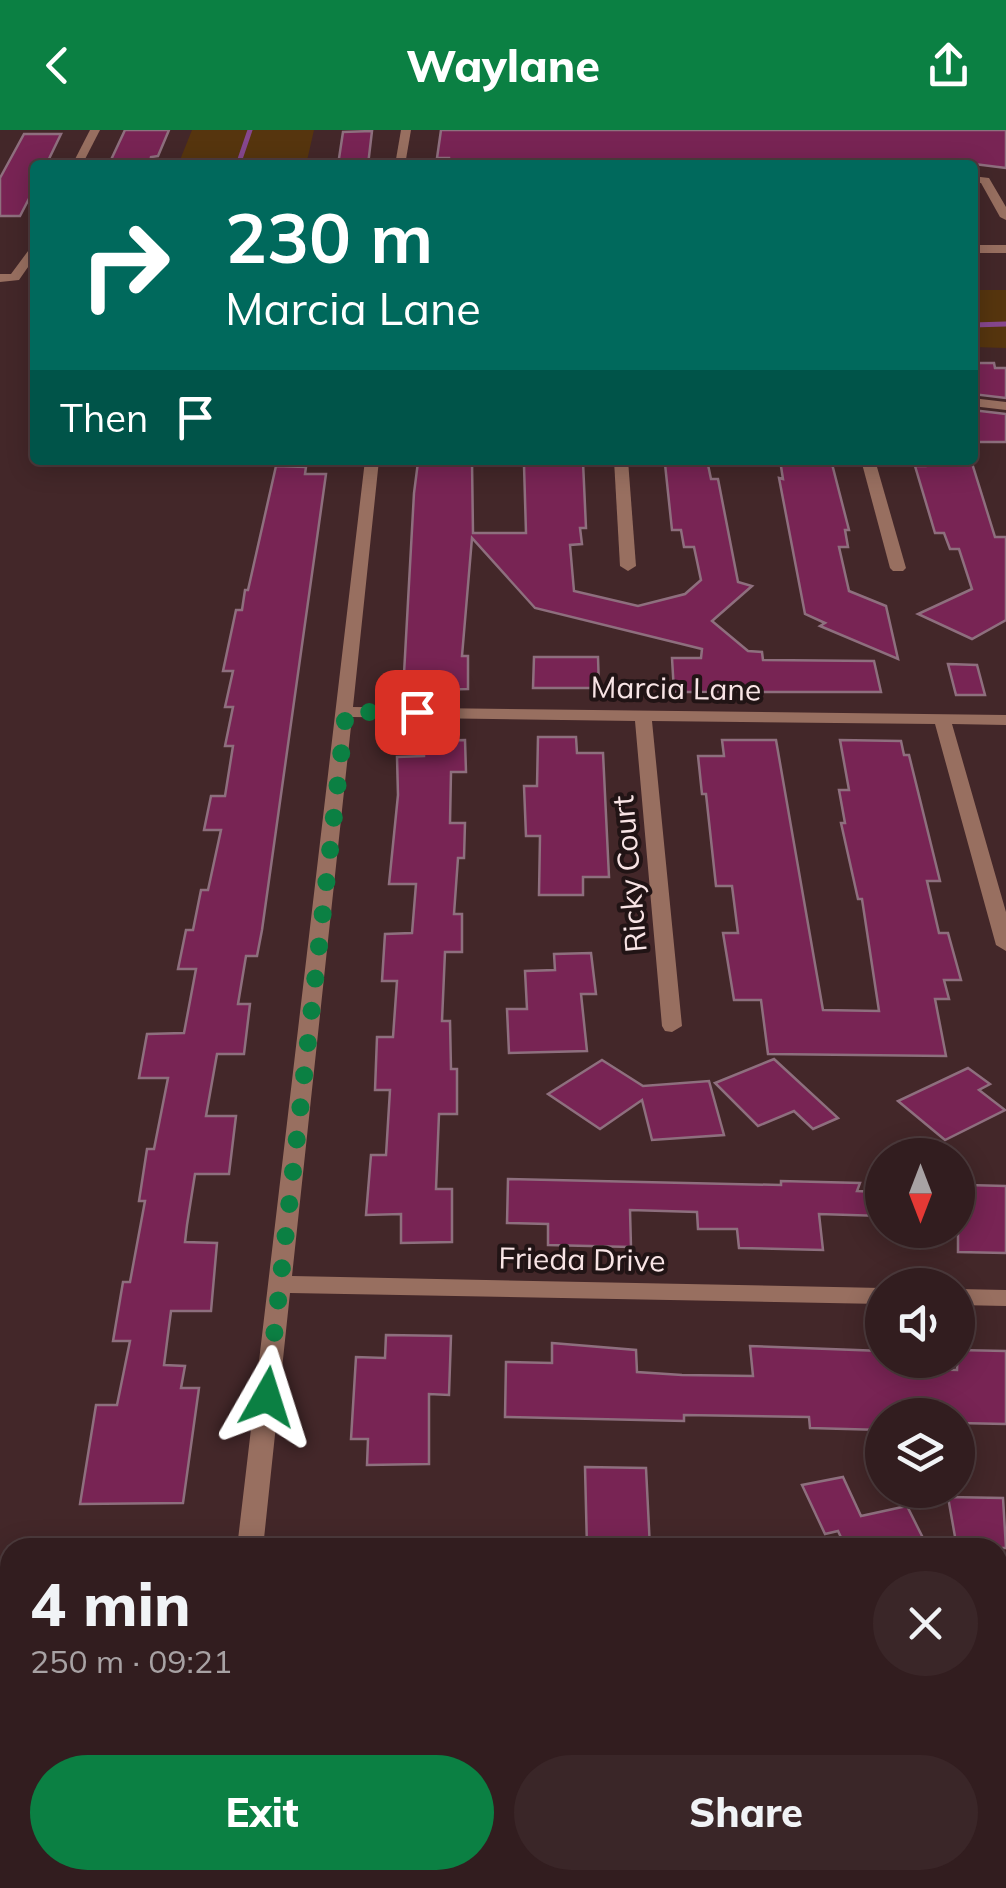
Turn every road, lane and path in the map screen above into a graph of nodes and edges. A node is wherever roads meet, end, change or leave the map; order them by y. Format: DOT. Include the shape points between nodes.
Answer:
graph roads {
  1 [pos="95,130"];
  2 [pos="406,130"];
  3 [pos="80,160"];
  4 [pos="401,160"];
  5 [pos="979,180"];
  6 [pos="1006,217"];
  7 [pos="978,249"];
  8 [pos="1006,250"];
  9 [pos="30,256"];
  10 [pos="0,278"];
  11 [pos="978,403"];
  12 [pos="1006,406"];
  13 [pos="371,465"];
  14 [pos="622,465"];
  15 [pos="869,465"];
  16 [pos="628,566"];
  17 [pos="898,568"];
  18 [pos="346,712"];
  19 [pos="643,716"];
  20 [pos="942,719"];
  21 [pos="1006,720"];
  22 [pos="1006,945"];
  23 [pos="672,1026"];
  24 [pos="280,1284"];
  25 [pos="865,1296"];
  26 [pos="975,1297"];
  27 [pos="1006,1298"];
  28 [pos="251,1538"];
  1 -- 3 [label="street"];
  2 -- 4 [label="street"];
  5 -- 6 [label="street"];
  7 -- 8 [label="street"];
  9 -- 10 [label="street" via="15,277"];
  11 -- 12 [label="street"];
  13 -- 18 [label="street"];
  14 -- 16 [label="street"];
  15 -- 17 [label="street"];
  18 -- 19 [label="street, Marcia Lane"];
  18 -- 24 [label="street"];
  19 -- 20 [label="street, Marcia Lane"];
  19 -- 23 [label="street, Ricky Court"];
  20 -- 21 [label="street, Marcia Lane"];
  20 -- 22 [label="street"];
  24 -- 25 [label="street, Frieda Drive"];
  24 -- 28 [label="street"];
  26 -- 27 [label="street"];
}
